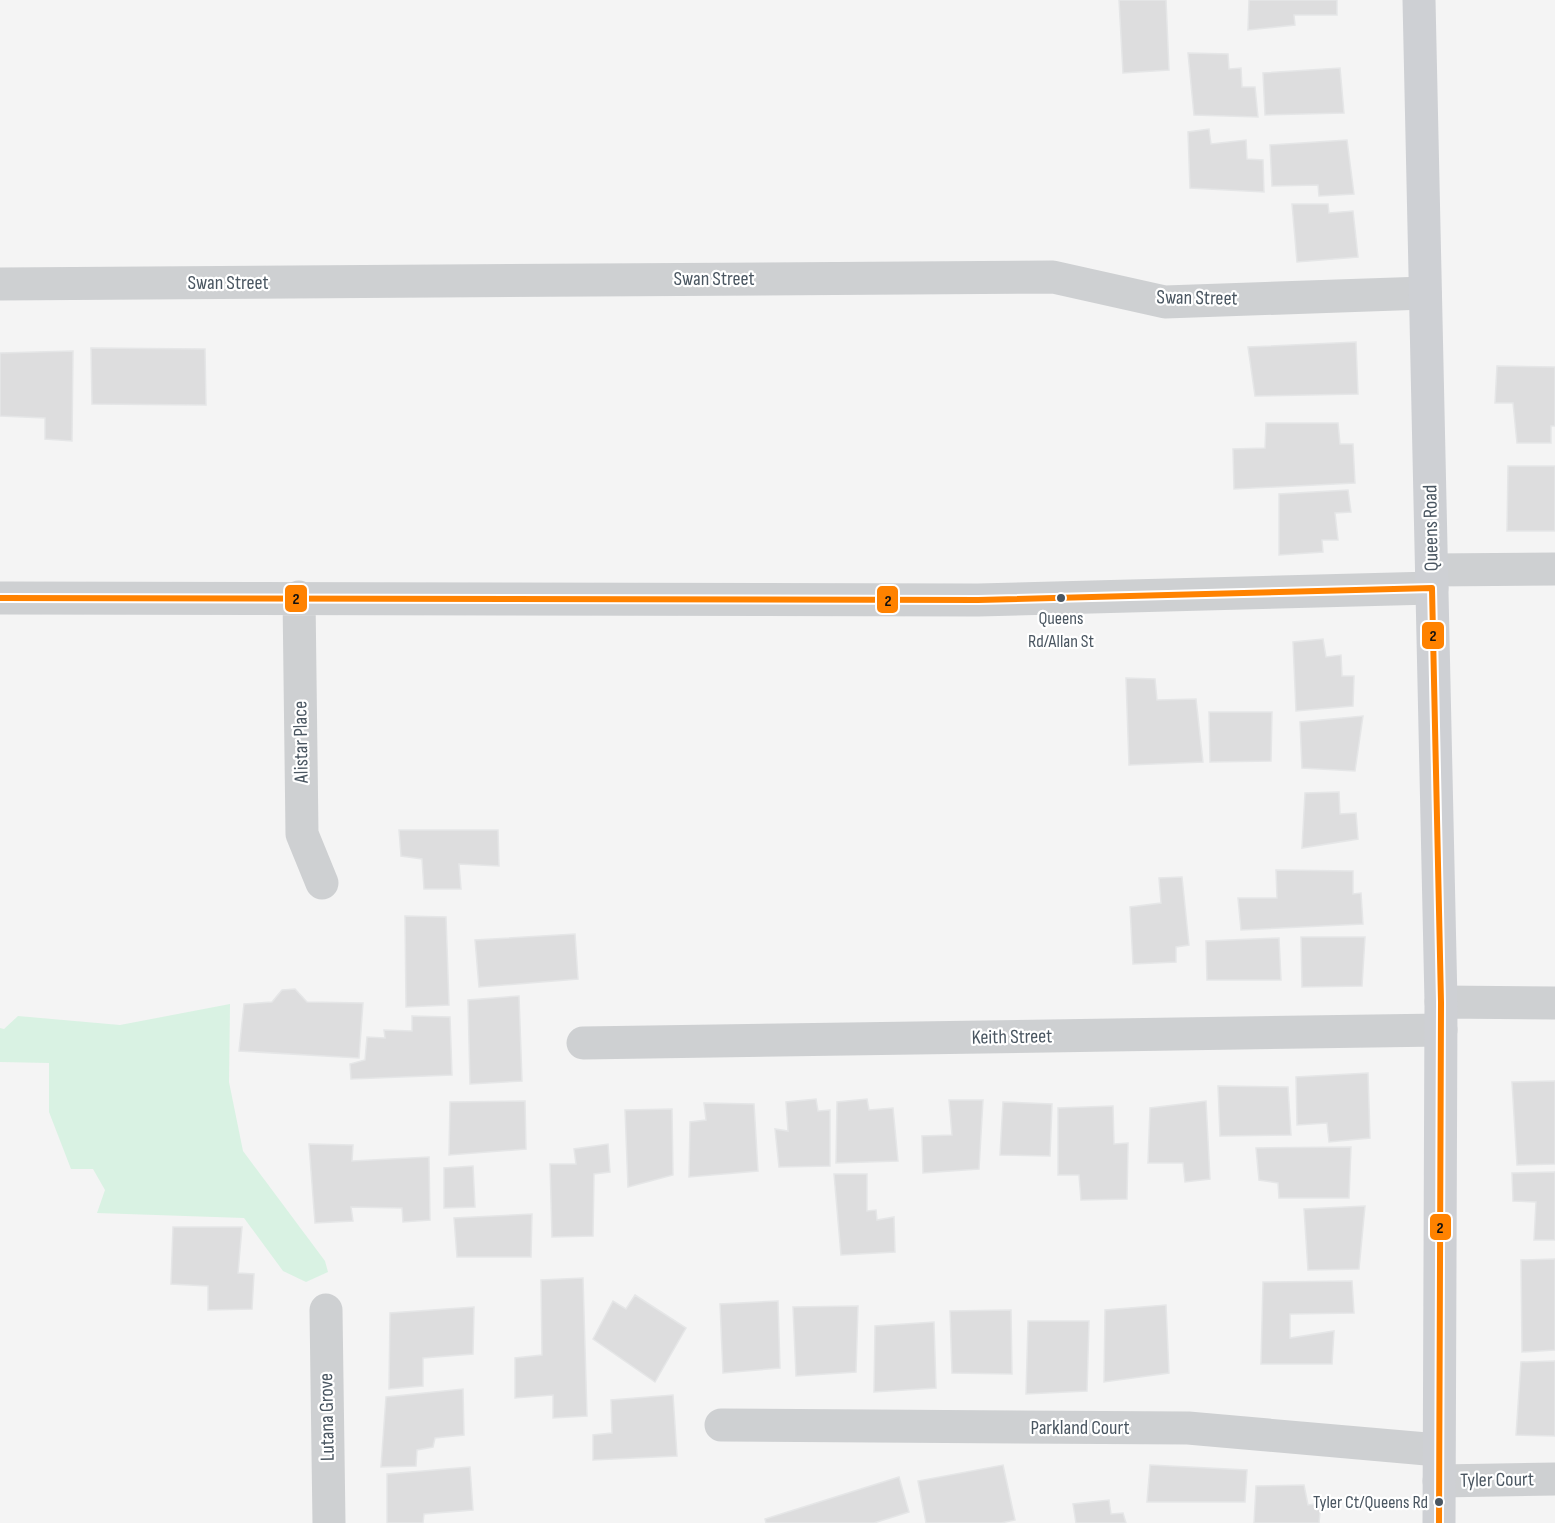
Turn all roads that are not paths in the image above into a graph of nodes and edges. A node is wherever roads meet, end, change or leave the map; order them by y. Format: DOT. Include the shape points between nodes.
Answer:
graph roads {
  1 [pos="1419,0"];
  2 [pos="0,284"];
  3 [pos="1425,293"];
  4 [pos="1555,569"];
  5 [pos="1432,579"];
  6 [pos="299,597"];
  7 [pos="0,598"];
  8 [pos="322,883"];
  9 [pos="1555,1002"];
  10 [pos="1441,1016"];
  11 [pos="583,1043"];
  12 [pos="326,1310"];
  13 [pos="721,1425"];
  14 [pos="1439,1466"];
  15 [pos="1555,1479"];
  16 [pos="329,1523"];
  17 [pos="1439,1523"];
  1 -- 3 [label="street, Queens Road"];
  2 -- 3 [label="street, Swan Street" via="1053,276 1165,302"];
  3 -- 5 [label="street, Queens Road"];
  4 -- 5 [label="street"];
  5 -- 6 [label="street" via="978,600"];
  5 -- 10 [label="street, Queens Road"];
  6 -- 7 [label="street"];
  6 -- 8 [label="street, Alistar Place" via="302,834"];
  9 -- 10 [label="street, Keith Street"];
  10 -- 11 [label="street, Keith Street"];
  10 -- 14 [label="street, Queens Road"];
  12 -- 16 [label="street, Lutana Grove"];
  13 -- 14 [label="street, Parkland Court" via="1188,1428"];
  14 -- 15 [label="street, Tyler Court"];
  14 -- 17 [label="street, Queens Road"];
}
